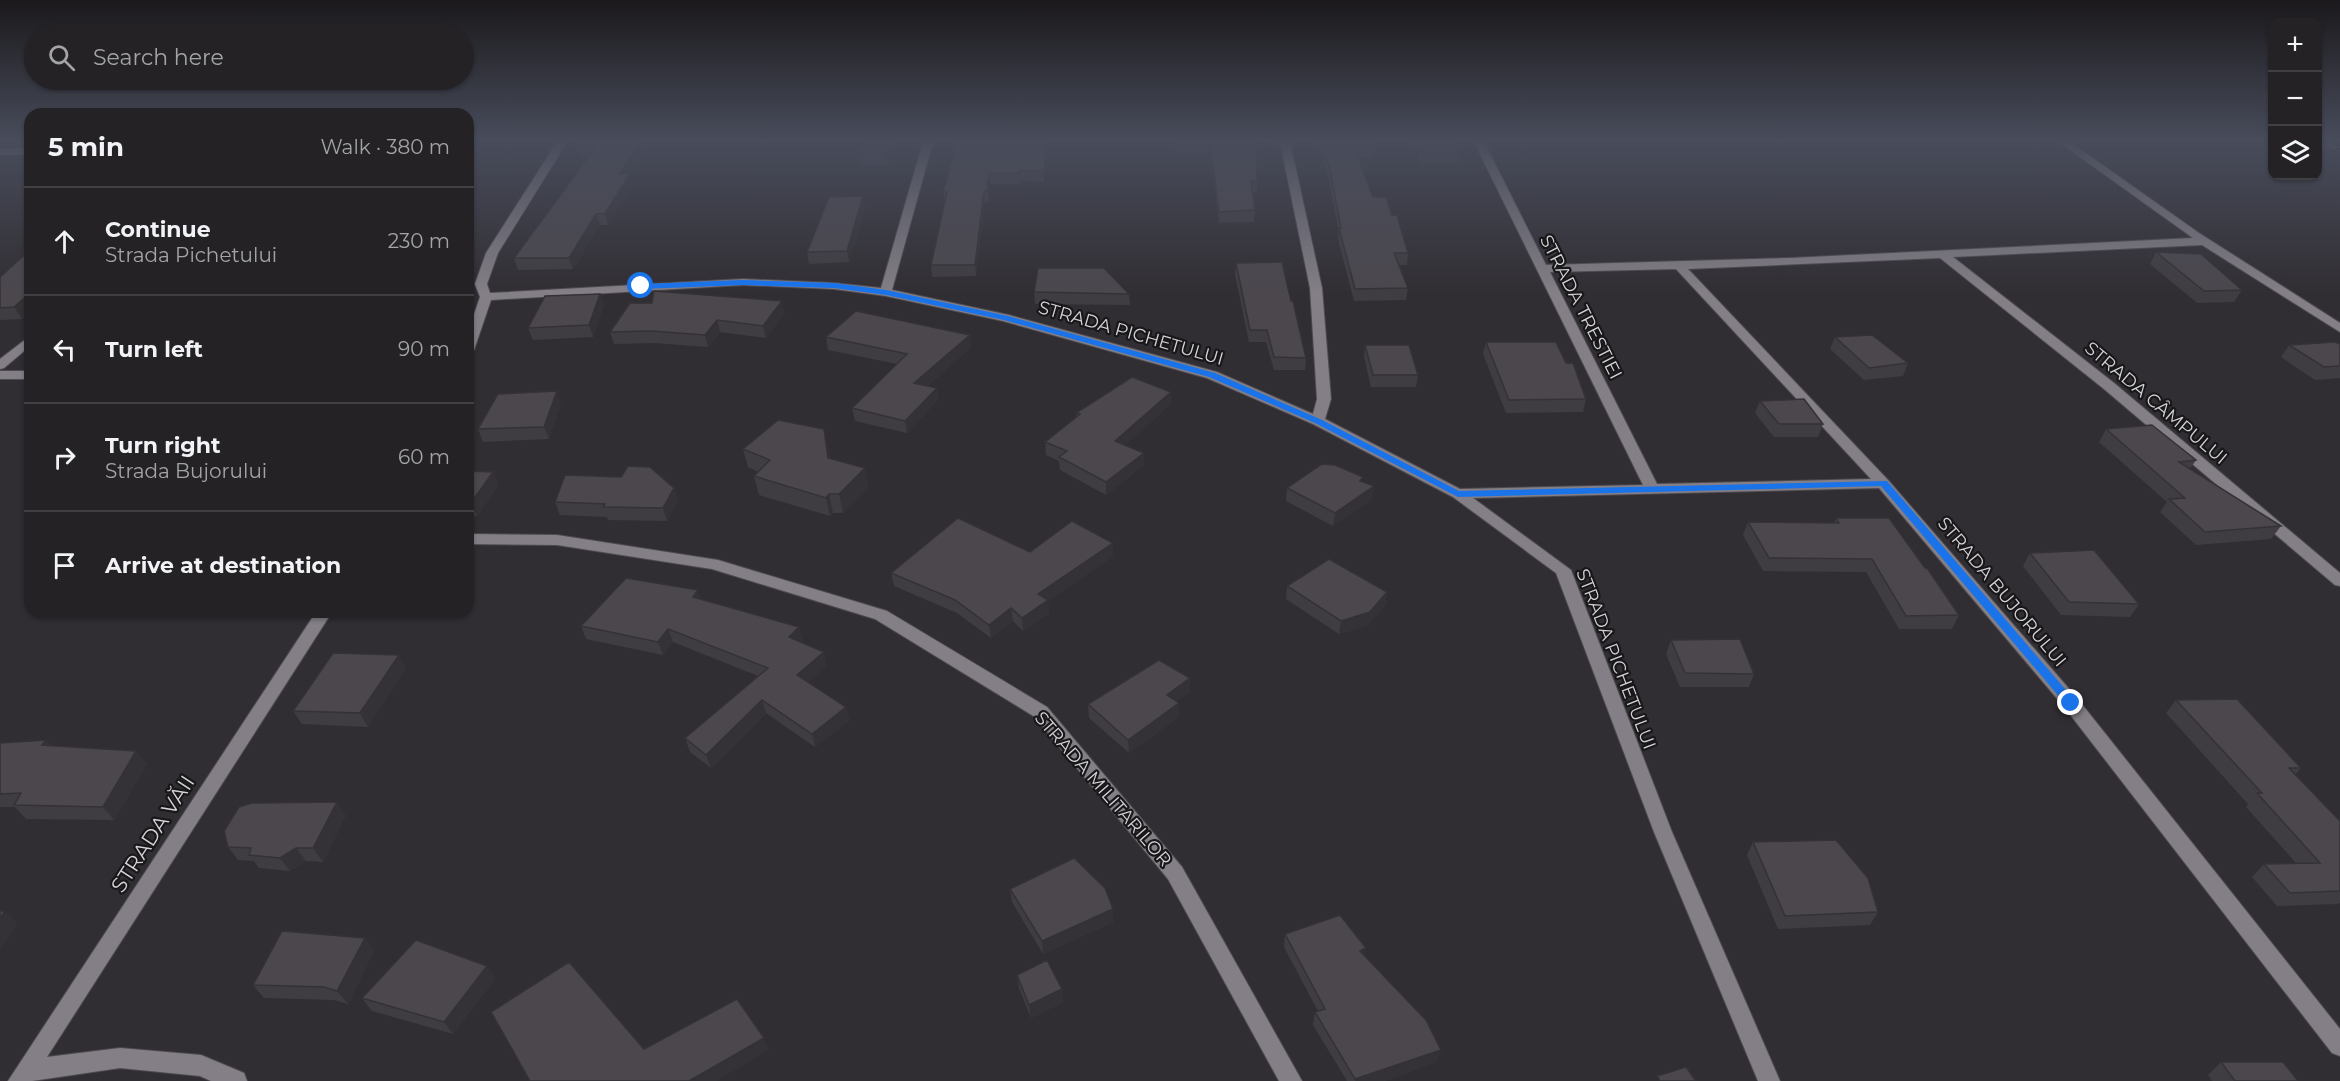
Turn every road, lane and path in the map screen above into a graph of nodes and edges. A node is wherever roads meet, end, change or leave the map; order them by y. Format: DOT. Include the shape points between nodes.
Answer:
graph roads {
  1 [pos="530,192"];
  2 [pos="914,192"];
  3 [pos="1296,192"];
  4 [pos="1504,192"];
  5 [pos="2136,192"];
  6 [pos="2206,241"];
  7 [pos="1944,256"];
  8 [pos="1680,267"];
  9 [pos="1541,268"];
  10 [pos="886,292"];
  11 [pos="486,297"];
  12 [pos="2340,328"];
  13 [pos="474,332"];
  14 [pos="24,345"];
  15 [pos="0,365"];
  16 [pos="0,375"];
  17 [pos="24,375"];
  18 [pos="1318,422"];
  19 [pos="1883,483"];
  20 [pos="1652,489"];
  21 [pos="1458,494"];
  22 [pos="474,539"];
  23 [pos="2340,582"];
  24 [pos="320,618"];
  25 [pos="2340,1046"];
  26 [pos="22,1076"];
  27 [pos="236,1081"];
  28 [pos="1291,1081"];
  29 [pos="1769,1081"];
  1 -- 11 [label="street" via="492,253 481,284"];
  2 -- 10 [label="street"];
  3 -- 18 [label="street" via="1316,288 1324,399"];
  4 -- 9 [label="street, STRADA TRESTIEI"];
  5 -- 6 [label="street"];
  6 -- 7 [label="street"];
  6 -- 12 [label="street"];
  7 -- 8 [label="street"];
  7 -- 23 [label="street, STRADA CÂMPULUI" via="2109,386"];
  8 -- 9 [label="street"];
  8 -- 19 [label="street, STRADA BUJORULUI"];
  9 -- 20 [label="street, STRADA TRESTIEI"];
  10 -- 11 [label="street, STRADA PICHETULUI" via="743,282"];
  10 -- 18 [label="street, STRADA PICHETULUI" via="1005,318 1212,375"];
  11 -- 13 [label="street"];
  14 -- 15 [label="street"];
  16 -- 17 [label="street"];
  18 -- 21 [label="street, STRADA PICHETULUI"];
  19 -- 20 [label="street"];
  19 -- 25 [label="street, STRADA BUJORULUI" via="2071,703"];
  20 -- 21 [label="street"];
  21 -- 29 [label="street, STRADA PICHETULUI" via="1563,570 1663,832"];
  22 -- 28 [label="street, STRADA MILITARILOR" via="557,540 713,564 758,577 881,615 1041,712 1175,873"];
  24 -- 26 [label="street, STRADA VĂII"];
  26 -- 27 [label="street" via="120,1058 201,1066"];
}
